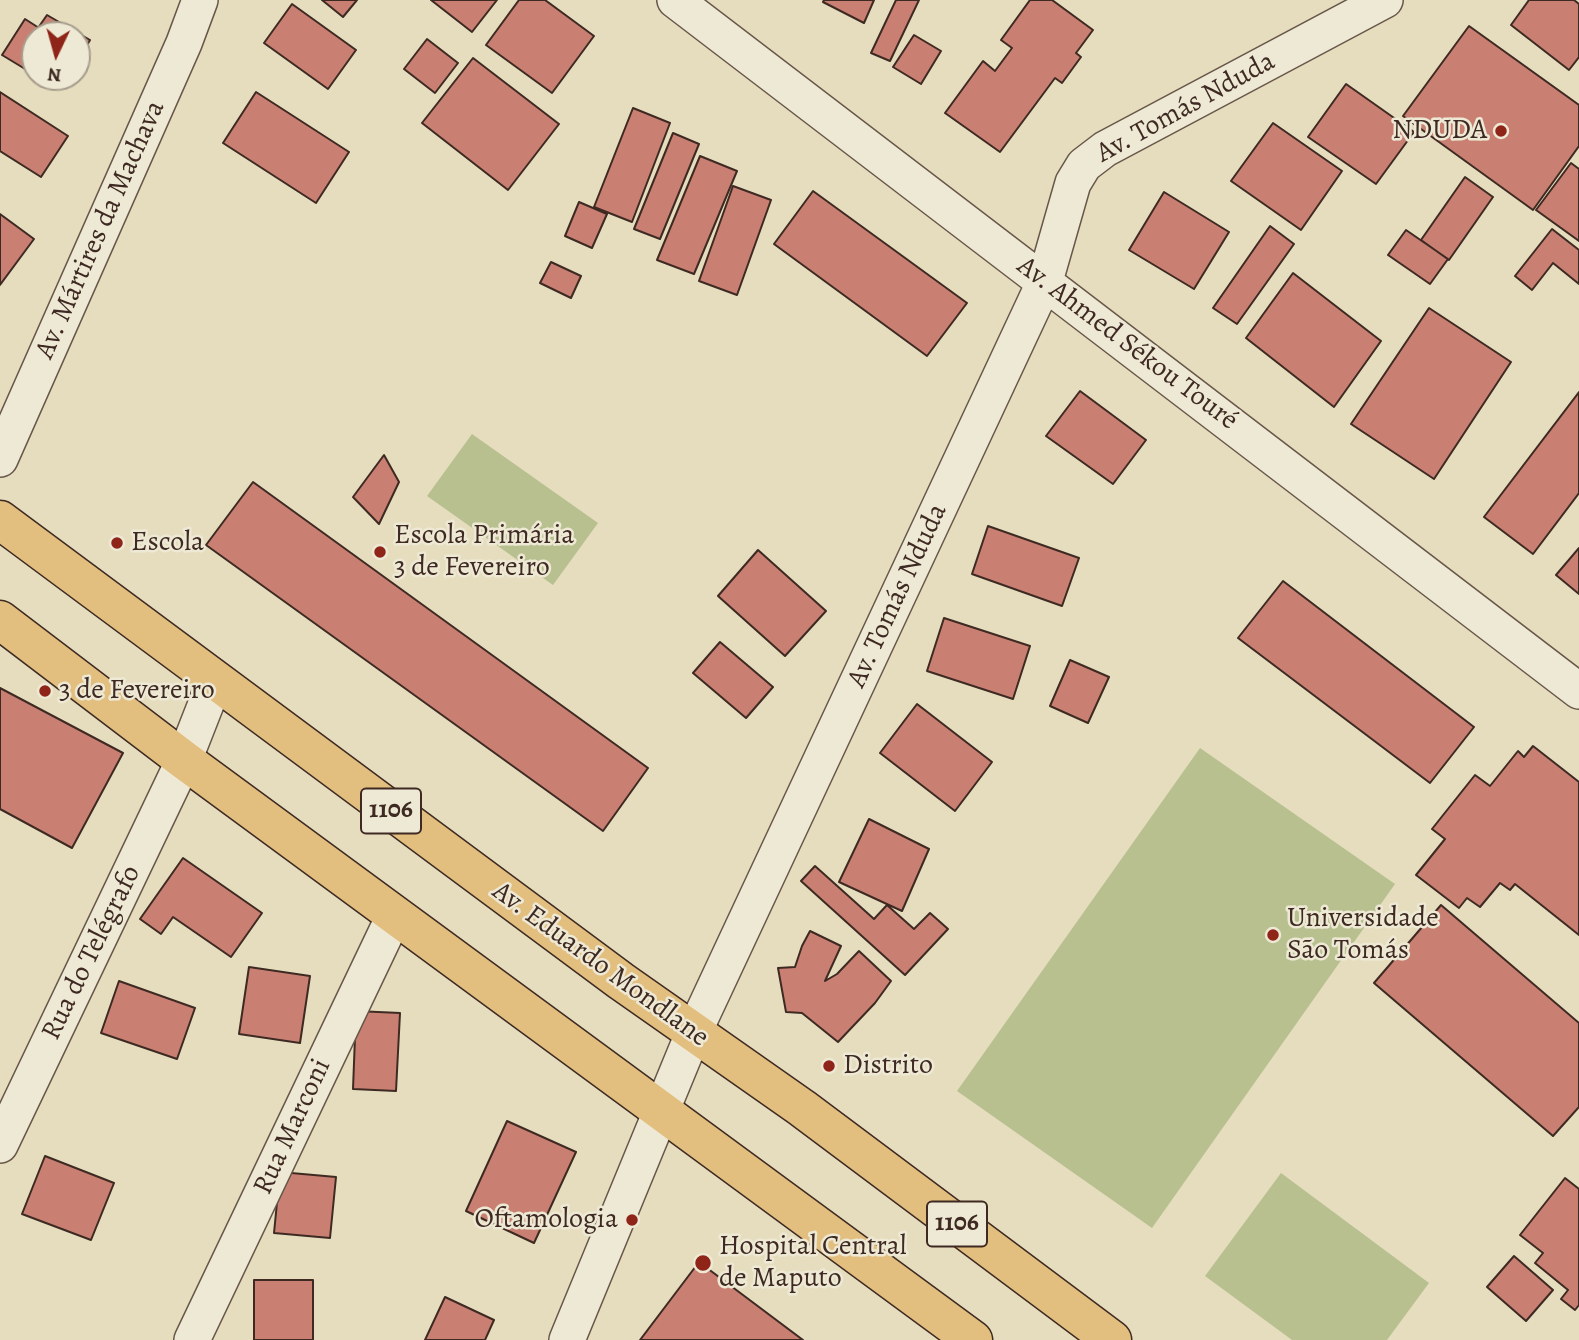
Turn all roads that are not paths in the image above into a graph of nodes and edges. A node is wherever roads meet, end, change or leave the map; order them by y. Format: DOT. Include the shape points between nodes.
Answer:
graph roads {
  1 [pos="200,0"];
  2 [pos="675,0"];
  3 [pos="1385,0"];
  4 [pos="1045,281"];
  5 [pos="0,459"];
  6 [pos="0,520"];
  7 [pos="0,620"];
  8 [pos="215,681"];
  9 [pos="1579,691"];
  10 [pos="184,760"];
  11 [pos="395,914"];
  12 [pos="693,1034"];
  13 [pos="661,1110"];
  14 [pos="0,1145"];
  15 [pos="192,1340"];
  16 [pos="567,1340"];
  17 [pos="973,1340"];
  18 [pos="1112,1340"];
  1 -- 5 [label="street, Av. Mártires da Machava"];
  2 -- 4 [label="street, Av. Ahmed Sékou Touré"];
  3 -- 4 [label="street, Av. Tomás Nduda" via="1105,149 1084,165 1073,183"];
  4 -- 9 [label="street, Av. Ahmed Sékou Touré"];
  4 -- 12 [label="street, Av. Tomás Nduda"];
  6 -- 8 [label="main road, Av. Eduardo Mondlane / 1106"];
  7 -- 10 [label="main road"];
  8 -- 10 [label="street, Rua do Telégrafo"];
  8 -- 12 [label="main road, Av. Eduardo Mondlane / 1106"];
  10 -- 11 [label="main road"];
  10 -- 14 [label="street, Rua do Telégrafo"];
  11 -- 13 [label="main road"];
  11 -- 15 [label="street, Rua Marconi"];
  12 -- 13 [label="street, Av. Tomás Nduda"];
  12 -- 18 [label="main road, Av. Eduardo Mondlane / 1106" via="802,1108"];
  13 -- 16 [label="street, Av. Tomás Nduda"];
  13 -- 17 [label="main road"];
}
